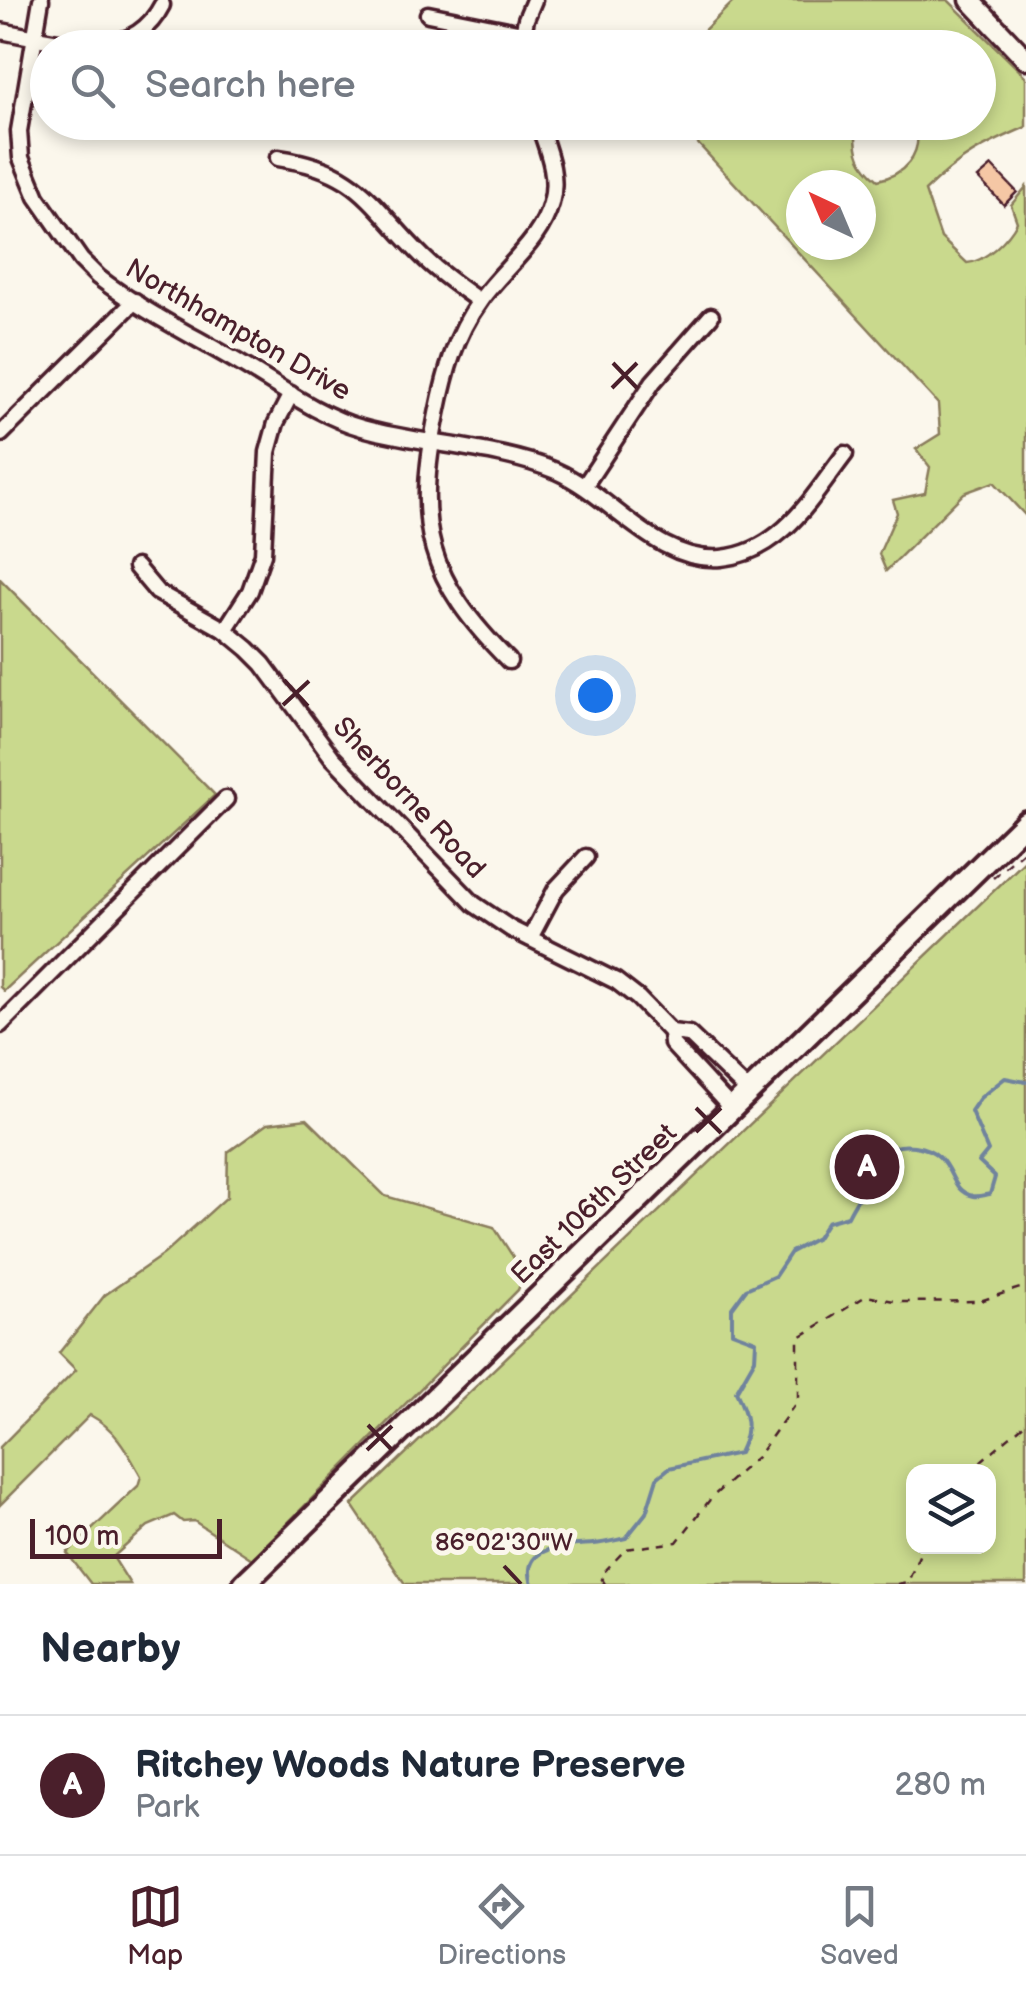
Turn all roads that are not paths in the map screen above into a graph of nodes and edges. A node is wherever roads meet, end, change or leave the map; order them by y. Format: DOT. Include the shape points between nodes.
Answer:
graph roads {
  1 [pos="41,0"];
  2 [pos="534,0"];
  3 [pos="970,0"];
  4 [pos="162,5"];
  5 [pos="428,14"];
  6 [pos="36,30"];
  7 [pos="143,30"];
  8 [pos="485,30"];
  9 [pos="524,30"];
  10 [pos="0,31"];
  11 [pos="30,36"];
  12 [pos="1026,60"];
  13 [pos="30,66"];
  14 [pos="544,140"];
  15 [pos="278,158"];
  16 [pos="135,301"];
  17 [pos="479,301"];
  18 [pos="710,316"];
  19 [pos="292,394"];
  20 [pos="1,434"];
  21 [pos="431,443"];
  22 [pos="845,454"];
  23 [pos="585,485"];
  24 [pos="136,567"];
  25 [pos="224,630"];
  26 [pos="509,661"];
  27 [pos="226,799"];
  28 [pos="1026,822"];
  29 [pos="586,857"];
  30 [pos="530,938"];
  31 [pos="0,1024"];
  32 [pos="672,1032"];
  33 [pos="748,1092"];
  34 [pos="731,1108"];
  35 [pos="244,1584"];
  1 -- 6 [label="street, Northhampton Drive"];
  2 -- 9 [label="street"];
  3 -- 12 [label="street"];
  4 -- 7 [label="street"];
  5 -- 8 [label="street"];
  10 -- 11 [label="street"];
  13 -- 16 [label="street, Northhampton Drive" via="19,131 26,174 88,268"];
  14 -- 17 [label="street" via="554,189 549,210"];
  15 -- 17 [label="street" via="324,168 357,186 423,257"];
  16 -- 19 [label="street, Northhampton Drive"];
  16 -- 20 [label="street"];
  17 -- 21 [label="street" via="450,361"];
  18 -- 23 [label="street" via="652,382"];
  19 -- 21 [label="street, Northhampton Drive" via="336,419"];
  19 -- 25 [label="street" via="268,452 263,554 250,591"];
  21 -- 23 [label="street, Northhampton Drive" via="539,465"];
  21 -- 26 [label="street" via="426,500 435,557 459,606"];
  22 -- 23 [label="street, Northhampton Drive" via="777,536 722,558 673,548"];
  24 -- 25 [label="street, Sherborne Road" via="157,592"];
  25 -- 30 [label="street, Sherborne Road" via="263,664 332,757 464,894"];
  27 -- 31 [label="street"];
  28 -- 33 [label="main road, East 106th Street"];
  29 -- 30 [label="street" via="556,889"];
  30 -- 32 [label="street, Sherborne Road" via="627,988"];
  32 -- 33 [label="street, Sherborne Road" via="689,1034"];
  32 -- 34 [label="street, Sherborne Road" via="672,1044"];
  33 -- 34 [label="main road, East 106th Street"];
  34 -- 35 [label="main road, East 106th Street"];
}
